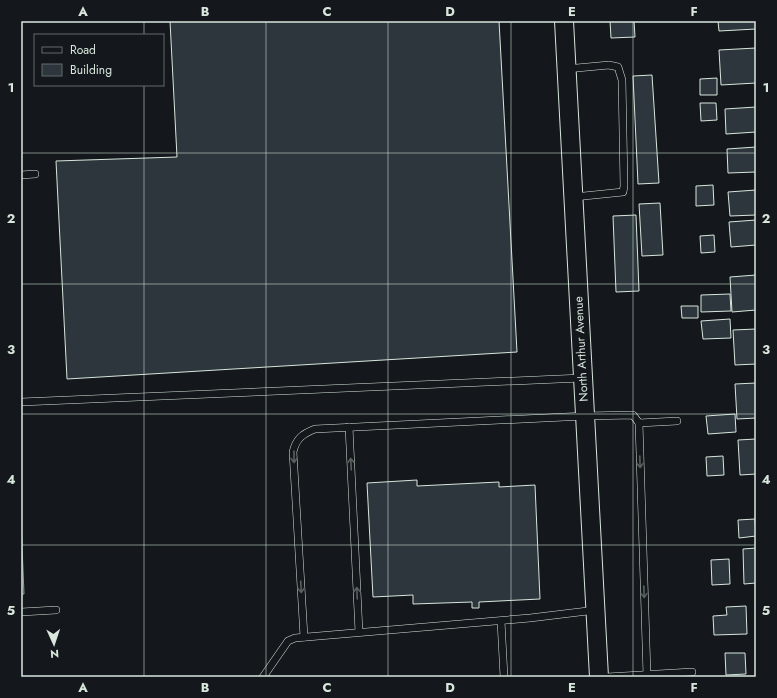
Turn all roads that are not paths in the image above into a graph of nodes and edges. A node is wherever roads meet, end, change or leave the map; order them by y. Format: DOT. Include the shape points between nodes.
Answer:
graph roads {
  1 [pos="564,21"];
  2 [pos="566,69"];
  3 [pos="34,174"];
  4 [pos="21,175"];
  5 [pos="573,197"];
  6 [pos="582,378"];
  7 [pos="21,402"];
  8 [pos="585,416"];
  9 [pos="677,421"];
  10 [pos="639,423"];
  11 [pos="349,427"];
  12 [pos="56,610"];
  13 [pos="596,610"];
  14 [pos="21,612"];
  15 [pos="501,620"];
  16 [pos="360,632"];
  17 [pos="304,637"];
  18 [pos="692,672"];
  19 [pos="647,675"];
  20 [pos="263,677"];
  21 [pos="504,677"];
  22 [pos="599,677"];
  23 [pos="607,677"];
  1 -- 2 [label="street, North Arthur Avenue"];
  2 -- 5 [label="street, North Arthur Avenue"];
  2 -- 5 [label="lane" via="618,67 622,80 623,192"];
  3 -- 4 [label="lane"];
  5 -- 6 [label="street, North Arthur Avenue"];
  6 -- 7 [label="lane"];
  6 -- 8 [label="street, North Arthur Avenue"];
  8 -- 10 [label="lane" via="633,415"];
  8 -- 11 [label="lane"];
  8 -- 13 [label="street, North Arthur Avenue"];
  9 -- 10 [label="lane"];
  10 -- 19 [label="lane, one-way"];
  16 -- 11 [label="lane, one-way"];
  11 -- 17 [label="lane, one-way" via="315,429 303,434 295,443 293,452"];
  12 -- 14 [label="lane"];
  13 -- 15 [label="lane"];
  13 -- 22 [label="street, North Arthur Avenue"];
  15 -- 16 [label="lane"];
  15 -- 21 [label="lane"];
  16 -- 17 [label="lane"];
  17 -- 20 [label="lane" via="288,641"];
  18 -- 19 [label="lane"];
  19 -- 23 [label="lane"];
}
